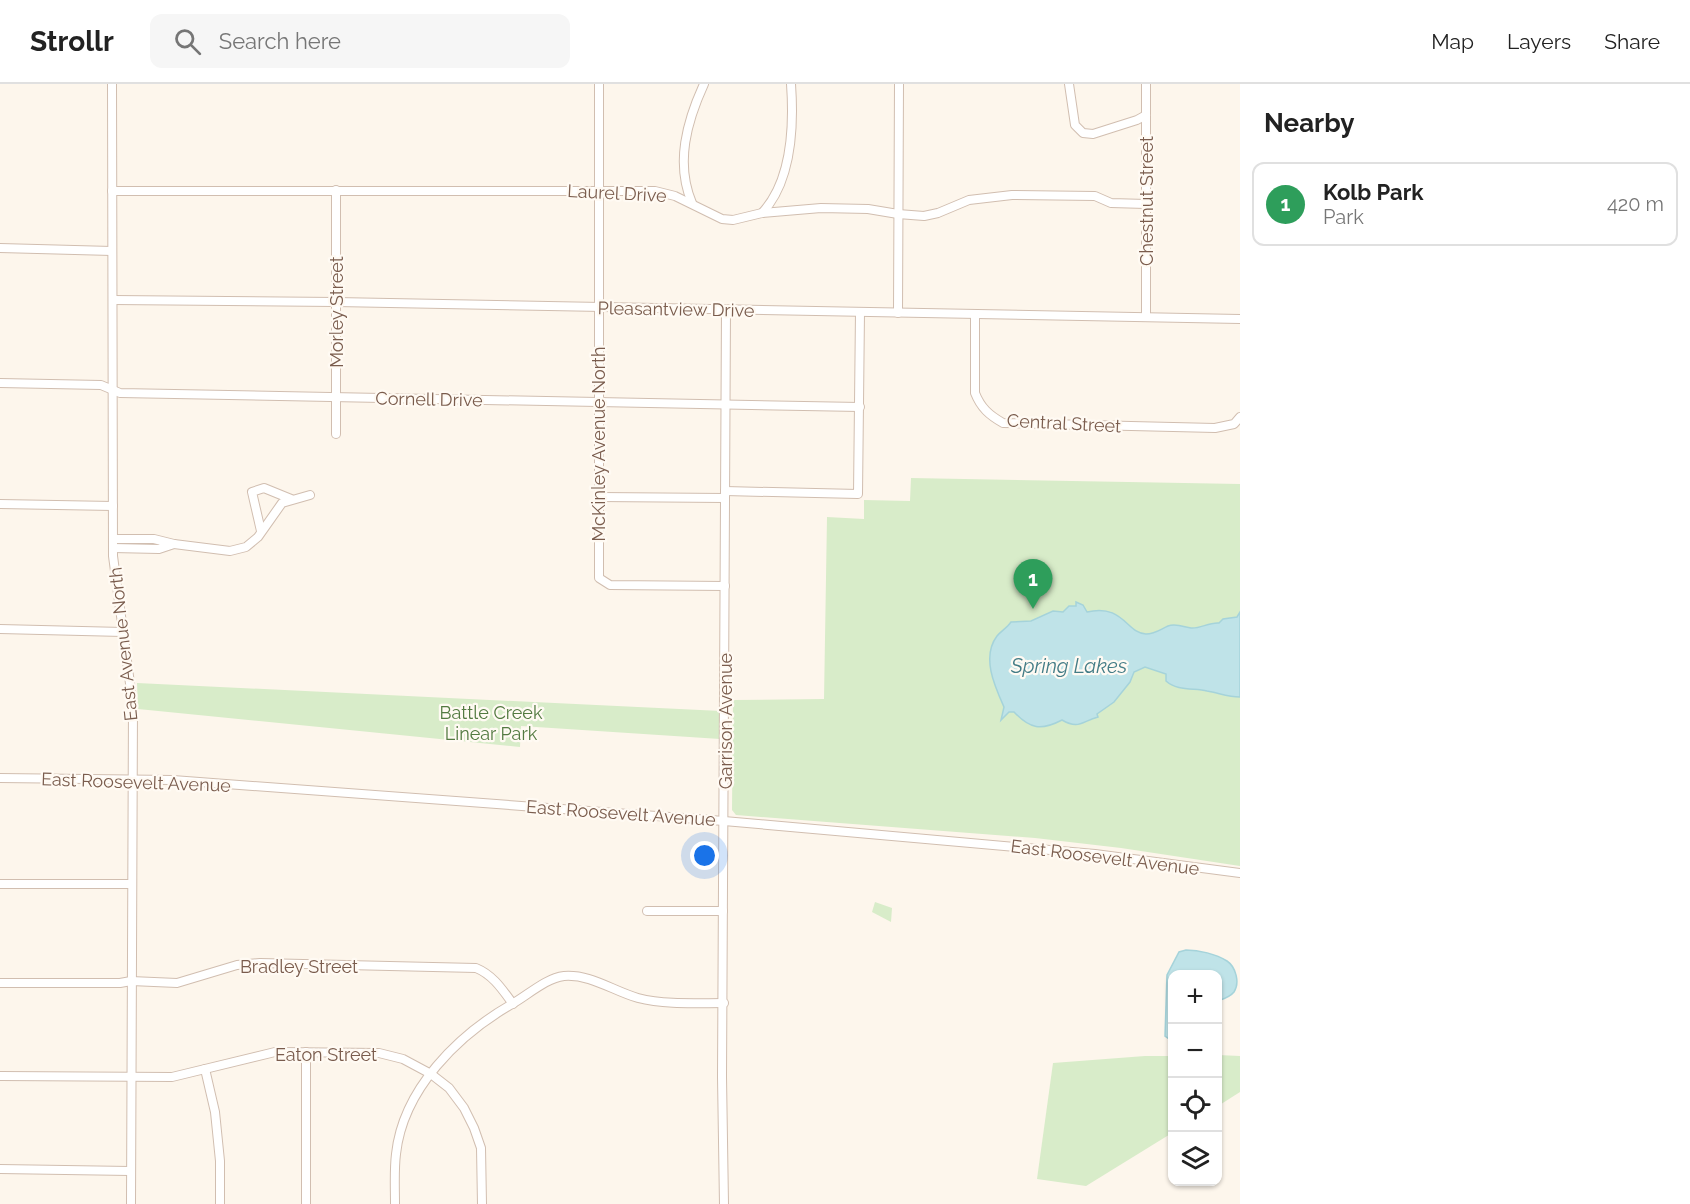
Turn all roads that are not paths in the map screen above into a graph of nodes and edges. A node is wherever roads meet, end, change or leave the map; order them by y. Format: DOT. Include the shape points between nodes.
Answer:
graph roads {
  1 [pos="112,84"];
  2 [pos="599,84"];
  3 [pos="704,84"];
  4 [pos="791,84"];
  5 [pos="899,84"];
  6 [pos="1069,84"];
  7 [pos="1146,84"];
  8 [pos="1146,115"];
  9 [pos="336,190"];
  10 [pos="599,190"];
  11 [pos="112,191"];
  12 [pos="692,202"];
  13 [pos="1146,204"];
  14 [pos="762,213"];
  15 [pos="898,214"];
  16 [pos="0,248"];
  17 [pos="112,251"];
  18 [pos="113,300"];
  19 [pos="336,302"];
  20 [pos="599,308"];
  21 [pos="726,310"];
  22 [pos="860,312"];
  23 [pos="898,313"];
  24 [pos="975,315"];
  25 [pos="1146,317"];
  26 [pos="1240,319"];
  27 [pos="0,382"];
  28 [pos="112,390"];
  29 [pos="336,397"];
  30 [pos="598,402"];
  31 [pos="726,405"];
  32 [pos="860,407"];
  33 [pos="1240,417"];
  34 [pos="336,434"];
  35 [pos="725,494"];
  36 [pos="310,495"];
  37 [pos="598,497"];
  38 [pos="291,499"];
  39 [pos="0,504"];
  40 [pos="113,506"];
  41 [pos="261,531"];
  42 [pos="112,539"];
  43 [pos="174,544"];
  44 [pos="113,549"];
  45 [pos="725,586"];
  46 [pos="0,629"];
  47 [pos="123,632"];
  48 [pos="0,778"];
  49 [pos="132,778"];
  50 [pos="724,821"];
  51 [pos="1240,873"];
  52 [pos="0,884"];
  53 [pos="131,884"];
  54 [pos="647,911"];
  55 [pos="723,911"];
  56 [pos="131,981"];
  57 [pos="0,982"];
  58 [pos="724,1003"];
  59 [pos="513,1004"];
  60 [pos="306,1052"];
  61 [pos="205,1070"];
  62 [pos="431,1074"];
  63 [pos="0,1076"];
  64 [pos="132,1078"];
  65 [pos="0,1169"];
  66 [pos="130,1171"];
  67 [pos="131,1204"];
  68 [pos="220,1204"];
  69 [pos="306,1204"];
  70 [pos="395,1204"];
  71 [pos="482,1204"];
  72 [pos="723,1204"];
  1 -- 11 [label="street, East Avenue North"];
  2 -- 10 [label="street, McKinley Avenue North"];
  3 -- 12 [label="street" via="692,111 684,152 686,190"];
  4 -- 14 [label="street" via="788,156 777,192"];
  5 -- 15 [label="street"];
  6 -- 8 [label="street" via="1075,125 1083,133 1093,134"];
  7 -- 8 [label="street, Chestnut Street"];
  8 -- 13 [label="street, Chestnut Street"];
  9 -- 10 [label="street, Laurel Drive"];
  9 -- 11 [label="street, Laurel Drive"];
  9 -- 19 [label="street, Morley Street"];
  10 -- 12 [label="street, Laurel Drive" via="655,192"];
  10 -- 20 [label="street, McKinley Avenue North"];
  11 -- 17 [label="street, East Avenue North"];
  12 -- 14 [label="street, Laurel Drive" via="713,215 733,220"];
  13 -- 15 [label="street, Laurel Drive" via="1111,203 1095,196 1012,195 969,200 924,216"];
  13 -- 25 [label="street, Chestnut Street"];
  14 -- 15 [label="street, Laurel Drive" via="821,208"];
  15 -- 23 [label="street"];
  16 -- 17 [label="street"];
  17 -- 18 [label="street, East Avenue North"];
  18 -- 19 [label="street, Pleasantview Drive"];
  18 -- 28 [label="street, East Avenue North"];
  19 -- 20 [label="street, Pleasantview Drive"];
  19 -- 29 [label="street, Morley Street"];
  20 -- 21 [label="street, Pleasantview Drive"];
  20 -- 30 [label="street, McKinley Avenue North"];
  21 -- 22 [label="street, Pleasantview Drive"];
  21 -- 31 [label="street, Garrison Avenue"];
  22 -- 23 [label="street, Pleasantview Drive"];
  22 -- 32 [label="street"];
  23 -- 24 [label="street, Pleasantview Drive"];
  24 -- 25 [label="street, Pleasantview Drive"];
  24 -- 33 [label="street, Central Street" via="975,393 986,412 1002,423 1222,428"];
  25 -- 26 [label="street, Pleasantview Drive"];
  27 -- 28 [label="street, Cornell Drive" via="101,385"];
  28 -- 29 [label="street, Cornell Drive"];
  28 -- 40 [label="street, East Avenue North"];
  29 -- 30 [label="street, Cornell Drive"];
  29 -- 34 [label="street, Morley Street"];
  30 -- 31 [label="street, Cornell Drive"];
  30 -- 37 [label="street, McKinley Avenue North"];
  31 -- 32 [label="street, Cornell Drive"];
  31 -- 35 [label="street, Garrison Avenue"];
  32 -- 35 [label="street" via="858,494"];
  35 -- 37 [label="street"];
  35 -- 45 [label="street, Garrison Avenue"];
  36 -- 38 [label="street"];
  37 -- 45 [label="street, McKinley Avenue North" via="598,578 606,583"];
  38 -- 41 [label="street" via="282,502"];
  38 -- 41 [label="street" via="264,488 252,492"];
  39 -- 40 [label="street"];
  40 -- 42 [label="street, East Avenue North"];
  41 -- 43 [label="street" via="246,547 230,551"];
  42 -- 43 [label="street" via="154,539"];
  42 -- 44 [label="street, East Avenue North"];
  43 -- 44 [label="street" via="159,549"];
  44 -- 47 [label="street, East Avenue North"];
  45 -- 50 [label="street, Garrison Avenue"];
  46 -- 47 [label="street"];
  47 -- 49 [label="street, East Avenue North" via="132,693"];
  48 -- 49 [label="street, East Roosevelt Avenue"];
  49 -- 50 [label="street, East Roosevelt Avenue"];
  49 -- 53 [label="street, East Avenue North"];
  50 -- 51 [label="street, East Roosevelt Avenue" via="1095,854"];
  50 -- 55 [label="street, Garrison Avenue"];
  52 -- 53 [label="street"];
  53 -- 56 [label="street, East Avenue North"];
  54 -- 55 [label="street"];
  55 -- 58 [label="street, Garrison Avenue"];
  56 -- 57 [label="street, Bradley Street"];
  56 -- 59 [label="street, Bradley Street" via="177,983 237,964 260,963 476,968 487,972"];
  56 -- 64 [label="street, East Avenue North"];
  58 -- 59 [label="street" via="654,1001 585,977 562,976"];
  58 -- 72 [label="street, Garrison Avenue"];
  59 -- 62 [label="street" via="462,1040"];
  60 -- 61 [label="street, Eaton Street" via="274,1052"];
  60 -- 62 [label="street, Eaton Street" via="379,1053 403,1059"];
  60 -- 69 [label="street"];
  61 -- 64 [label="street, Eaton Street" via="172,1077"];
  61 -- 68 [label="street" via="215,1112"];
  62 -- 70 [label="street" via="402,1128 396,1153"];
  62 -- 71 [label="street, Eaton Street" via="449,1088 474,1128 481,1148"];
  63 -- 64 [label="street, Eaton Street"];
  64 -- 66 [label="street, East Avenue North"];
  65 -- 66 [label="street"];
  66 -- 67 [label="street, East Avenue North"];
}
